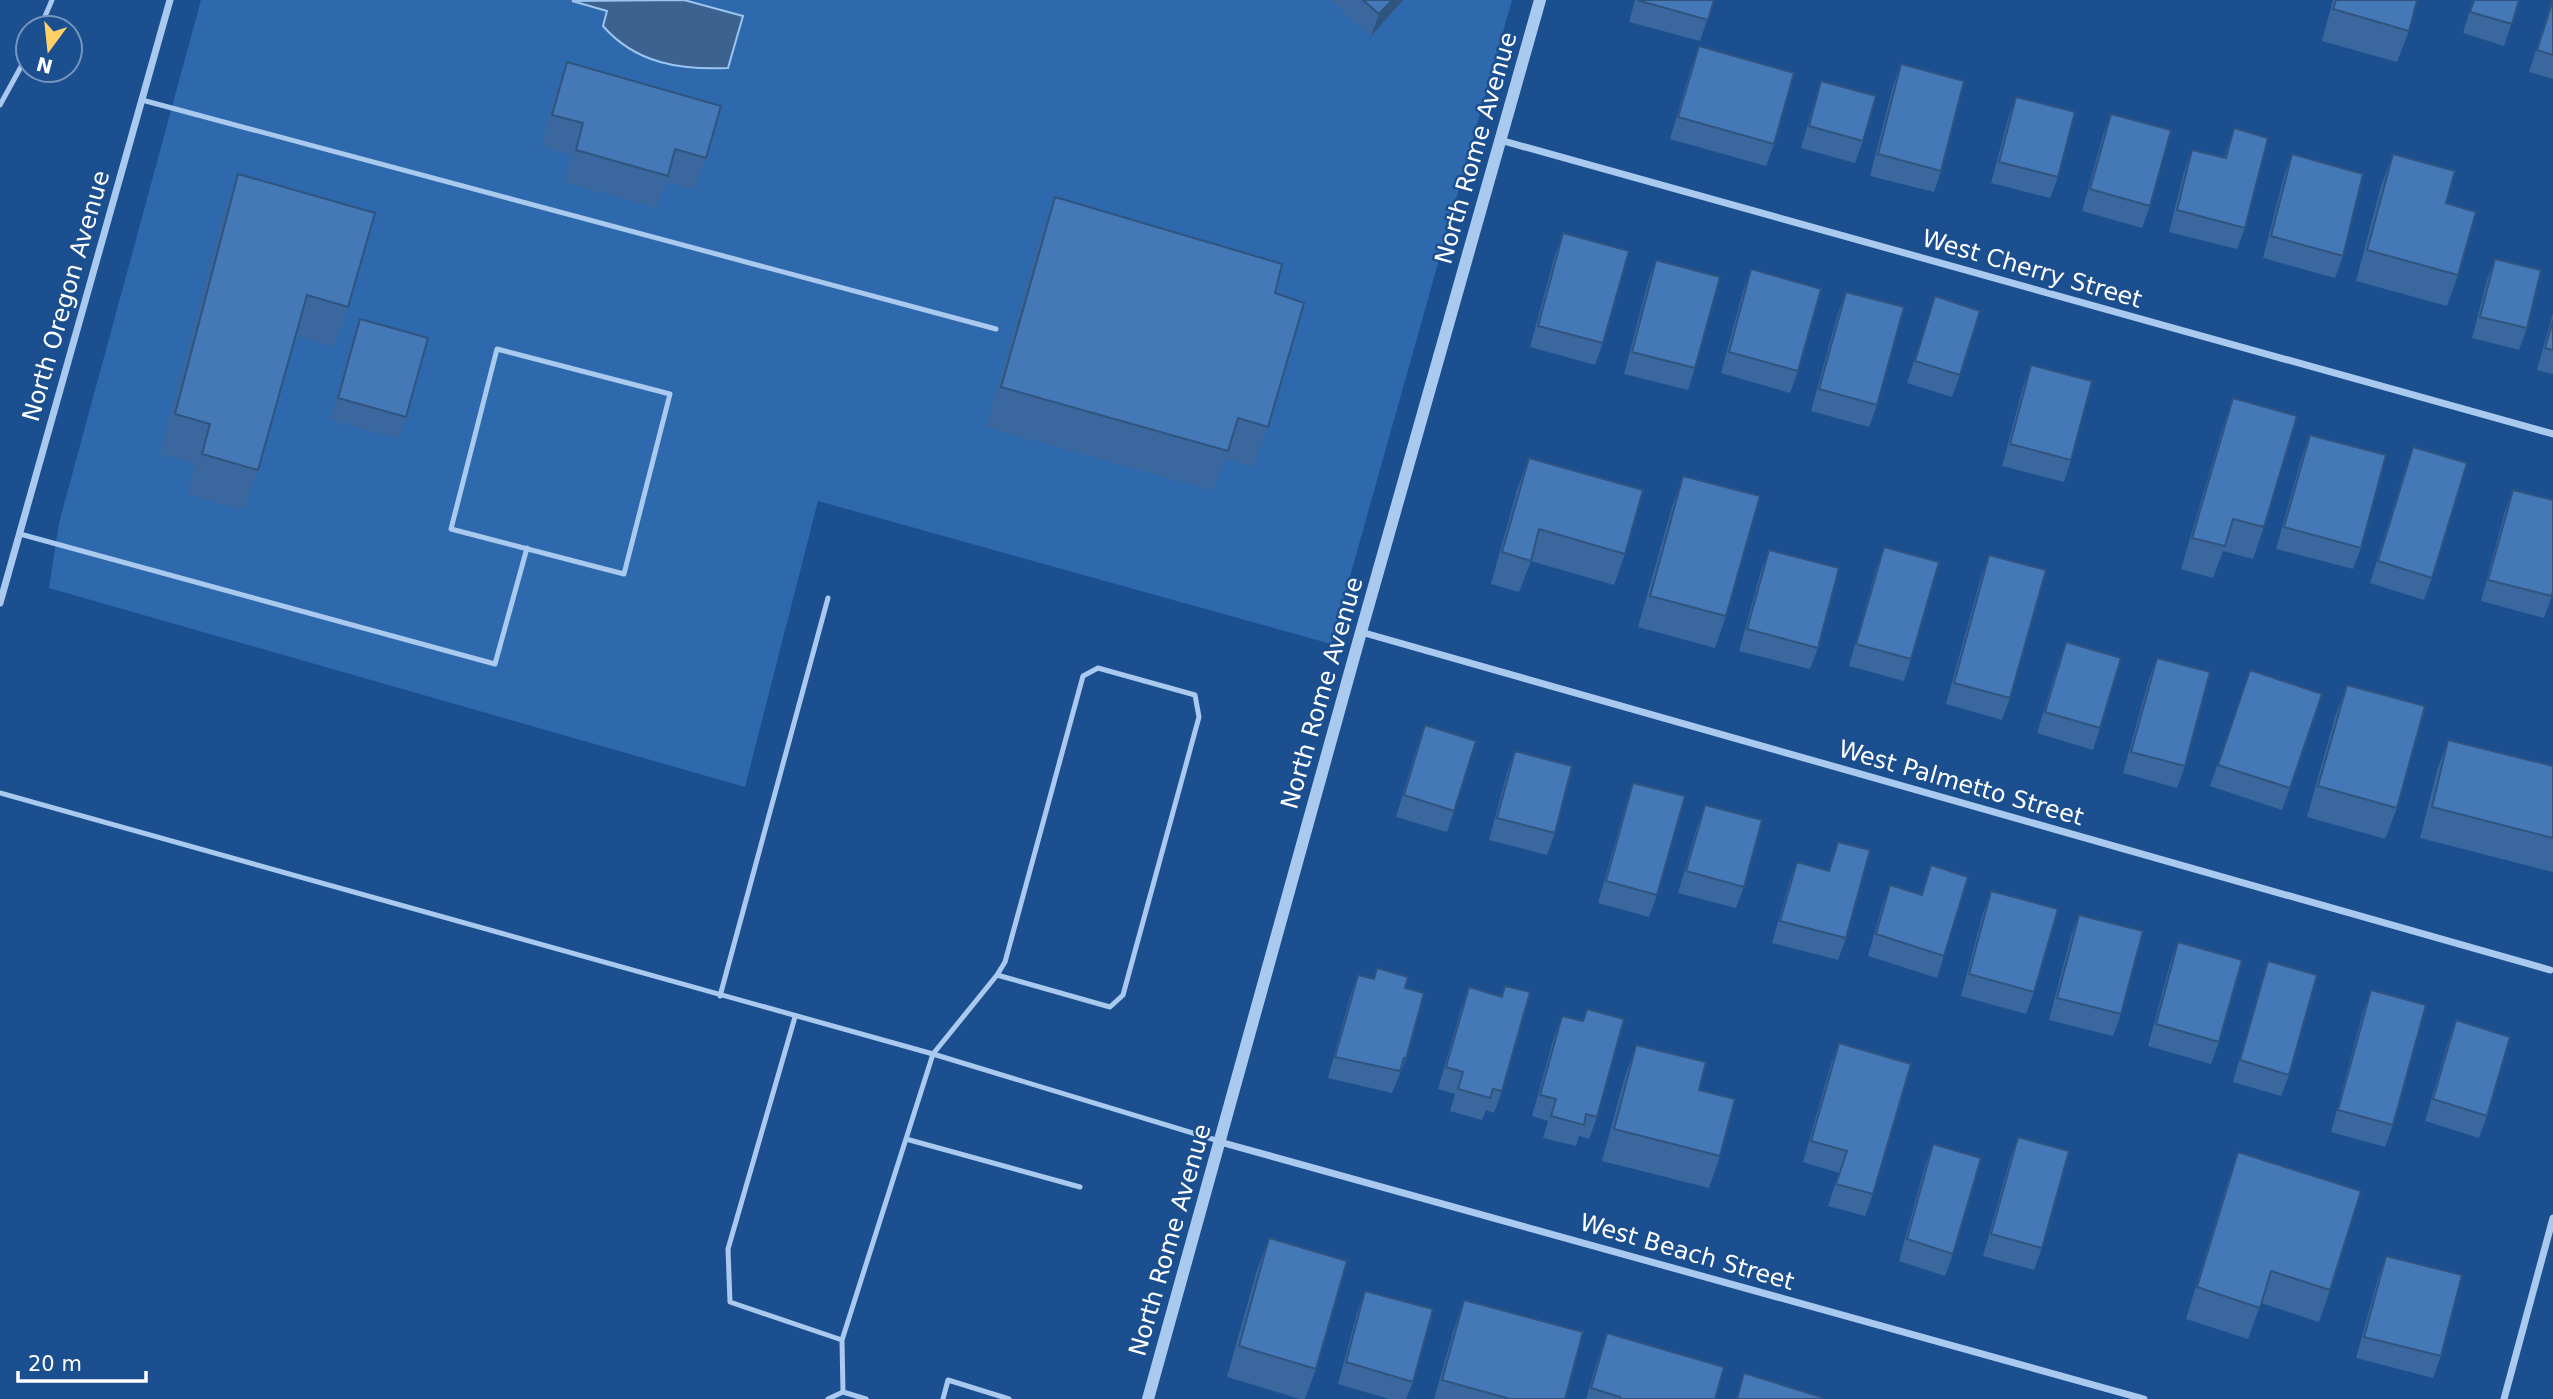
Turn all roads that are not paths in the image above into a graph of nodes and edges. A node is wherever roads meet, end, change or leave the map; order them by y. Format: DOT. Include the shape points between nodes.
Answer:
graph roads {
  1 [pos="170,0"];
  2 [pos="1540,0"];
  3 [pos="14,80"];
  4 [pos="142,100"];
  5 [pos="0,105"];
  6 [pos="1500,141"];
  7 [pos="996,329"];
  8 [pos="2553,434"];
  9 [pos="20,534"];
  10 [pos="527,548"];
  11 [pos="828,598"];
  12 [pos="0,603"];
  13 [pos="1361,632"];
  14 [pos="0,793"];
  15 [pos="2550,970"];
  16 [pos="997,975"];
  17 [pos="720,996"];
  18 [pos="796,1017"];
  19 [pos="933,1054"];
  20 [pos="906,1139"];
  21 [pos="1220,1142"];
  22 [pos="1080,1187"];
  23 [pos="2553,1218"];
  24 [pos="842,1340"];
  25 [pos="843,1392"];
  26 [pos="828,1399"];
  27 [pos="866,1399"];
  28 [pos="943,1399"];
  29 [pos="1009,1399"];
  30 [pos="1148,1399"];
  31 [pos="2144,1399"];
  32 [pos="2504,1399"];
  1 -- 4 [label="street, North Oregon Avenue"];
  2 -- 6 [label="street, North Rome Avenue"];
  3 -- 5 [label="lane"];
  4 -- 7 [label="lane"];
  4 -- 9 [label="street, North Oregon Avenue"];
  6 -- 8 [label="street, West Cherry Street"];
  6 -- 13 [label="street, North Rome Avenue"];
  9 -- 10 [label="lane" via="495,664"];
  9 -- 12 [label="street, North Oregon Avenue"];
  10 -- 10 [label="lane" via="624,574 670,394 497,349 451,529"];
  11 -- 17 [label="lane"];
  13 -- 15 [label="street, West Palmetto Street"];
  13 -- 21 [label="street, North Rome Avenue"];
  14 -- 17 [label="lane"];
  16 -- 16 [label="lane" via="1083,676 1098,668 1195,695 1199,716 1123,995 1110,1007"];
  16 -- 19 [label="lane"];
  17 -- 18 [label="lane"];
  18 -- 19 [label="lane"];
  18 -- 24 [label="lane" via="728,1249 730,1302"];
  19 -- 20 [label="lane"];
  19 -- 21 [label="lane"];
  20 -- 22 [label="lane"];
  20 -- 24 [label="lane"];
  21 -- 30 [label="street, North Rome Avenue"];
  21 -- 31 [label="street, West Beach Street"];
  23 -- 32 [label="street"];
  24 -- 25 [label="lane"];
  25 -- 26 [label="lane"];
  25 -- 27 [label="lane"];
  28 -- 29 [label="lane" via="948,1380"];
}
